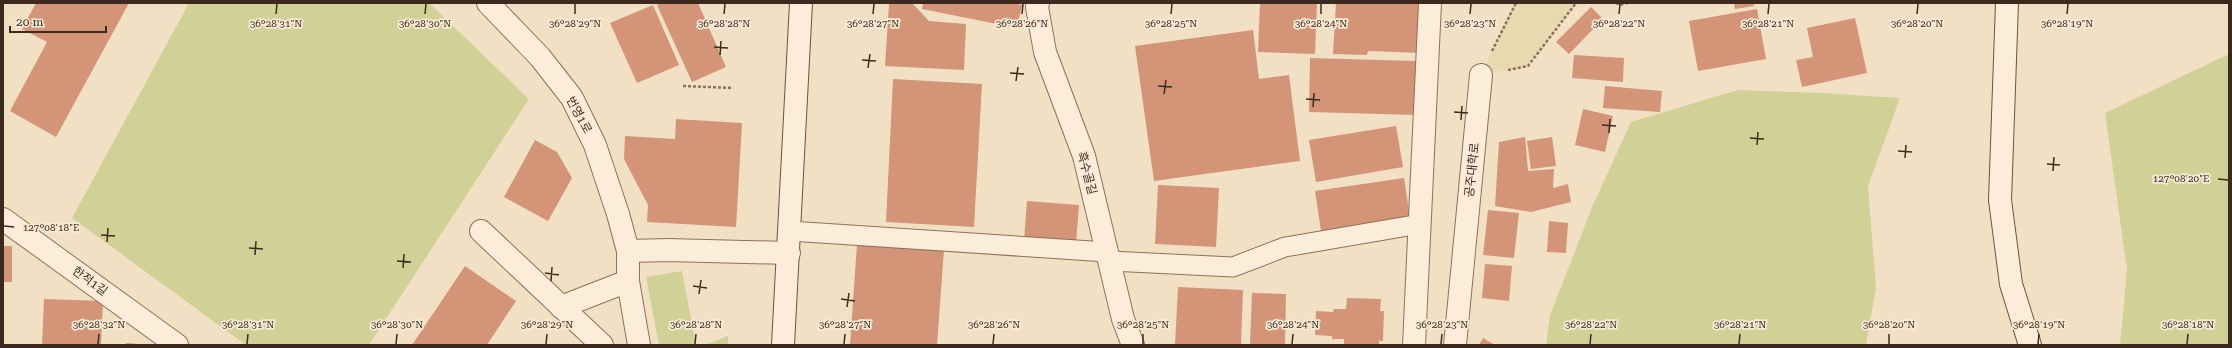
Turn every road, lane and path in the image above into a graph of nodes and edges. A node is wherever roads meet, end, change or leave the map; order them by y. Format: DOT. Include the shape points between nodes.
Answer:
graph roads {
  1 [pos="488,3"];
  2 [pos="801,3"];
  3 [pos="1038,3"];
  4 [pos="1430,3"];
  5 [pos="1516,3"];
  6 [pos="1576,3"];
  7 [pos="1616,3"];
  8 [pos="1628,3"];
  9 [pos="2007,3"];
  10 [pos="1481,75"];
  11 [pos="683,86"];
  12 [pos="733,88"];
  13 [pos="3,219"];
  14 [pos="1420,224"];
  15 [pos="481,231"];
  16 [pos="790,231"];
  17 [pos="628,251"];
  18 [pos="788,253"];
  19 [pos="1108,256"];
  20 [pos="628,281"];
  21 [pos="561,307"];
  22 [pos="176,345"];
  23 [pos="602,345"];
  24 [pos="639,345"];
  25 [pos="783,345"];
  26 [pos="1133,345"];
  27 [pos="1414,345"];
  28 [pos="1455,345"];
  29 [pos="2030,345"];
  1 -- 17 [label="street, 번영1로" via="540,57 572,98 595,145"];
  2 -- 16 [label="street"];
  3 -- 19 [label="street, 흑수골길" via="1045,52 1084,156"];
  4 -- 14 [label="street"];
  5 -- 10 [label="path"];
  6 -- 10 [label="path" via="1528,66"];
  7 -- 8 [label="path"];
  9 -- 29 [label="street" via="2000,200 2011,284"];
  10 -- 28 [label="street, 공주대학로"];
  11 -- 12 [label="path"];
  13 -- 22 [label="street, 한적1길"];
  14 -- 19 [label="lane" via="1285,247 1233,267"];
  14 -- 27 [label="street"];
  15 -- 21 [label="street"];
  16 -- 18 [label="street"];
  16 -- 19 [label="lane"];
  17 -- 18 [label="street"];
  17 -- 20 [label="street, 번영1로"];
  18 -- 25 [label="street"];
  19 -- 26 [label="street, 흑수골길" via="1123,319"];
  20 -- 21 [label="street"];
  20 -- 24 [label="street, 번영1로"];
  21 -- 23 [label="street"];
}
